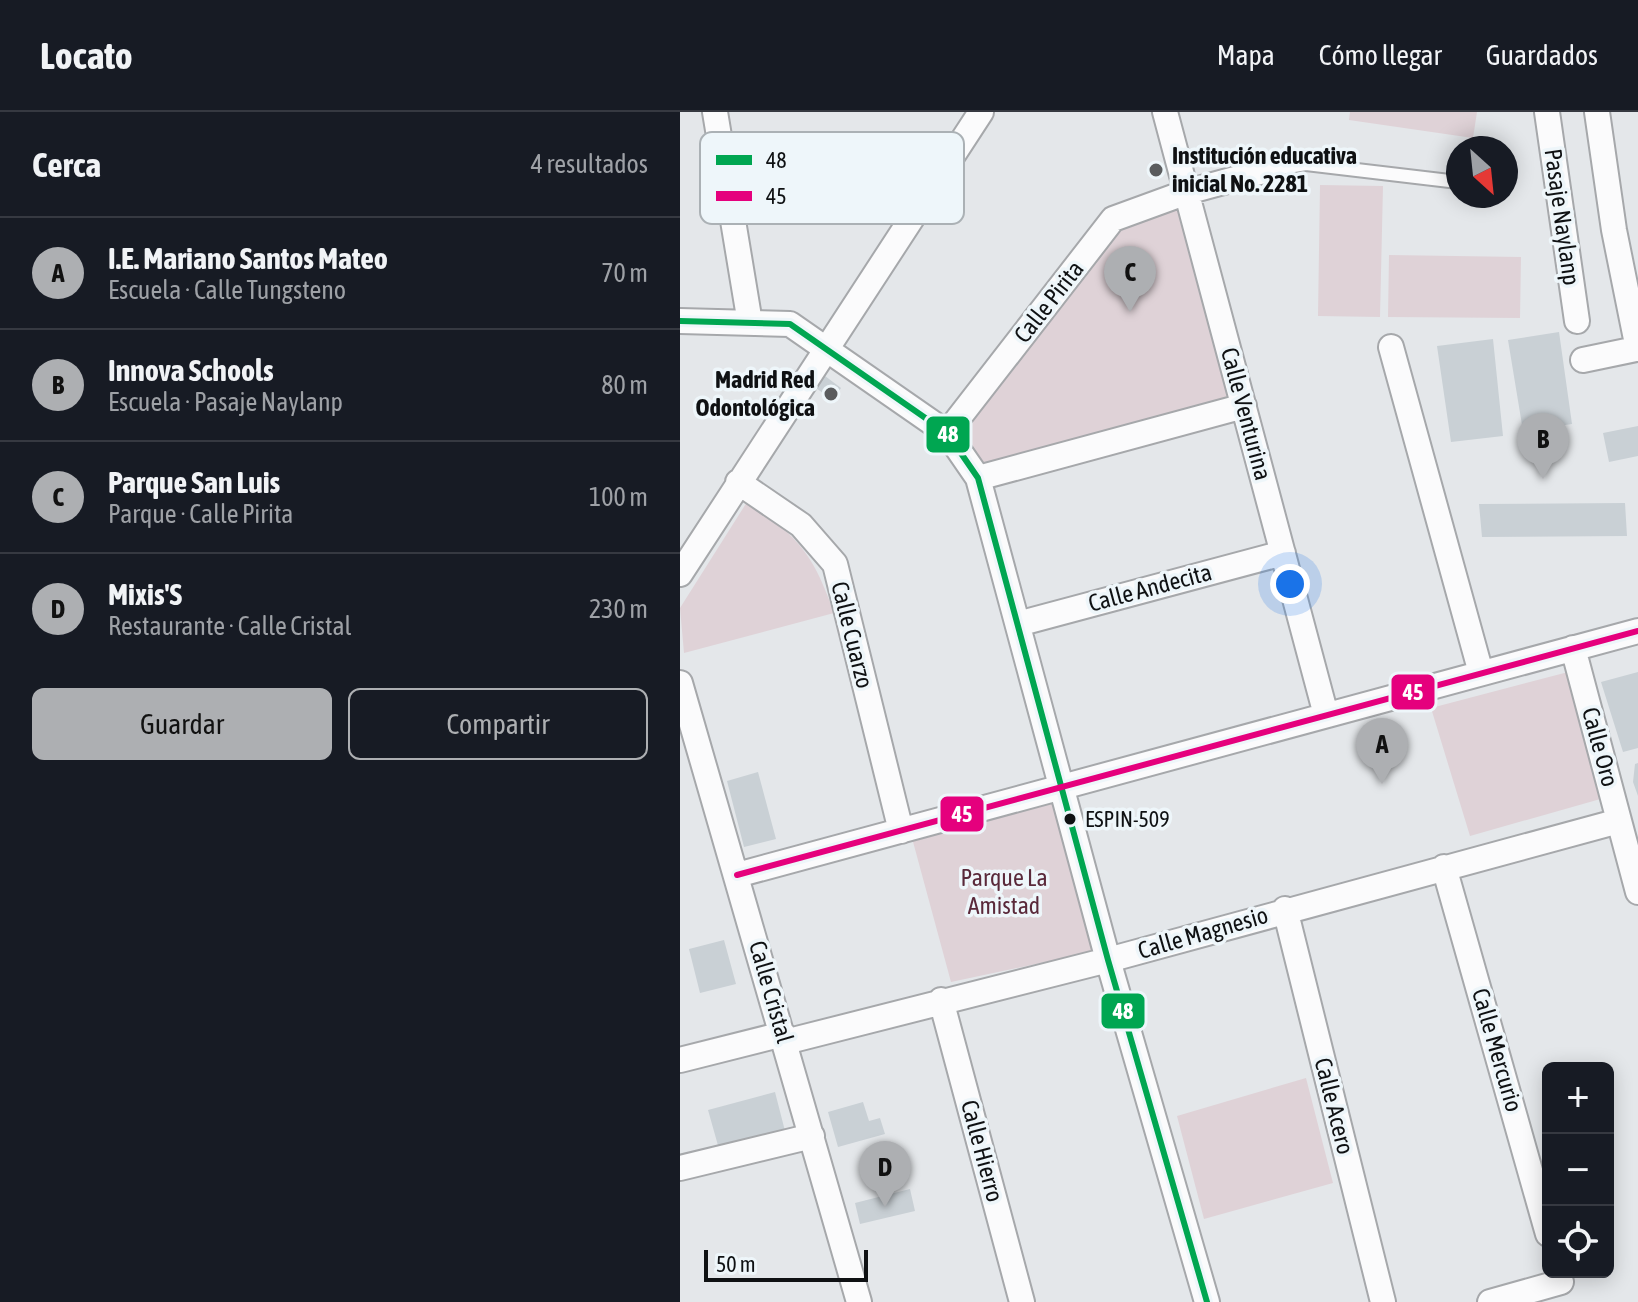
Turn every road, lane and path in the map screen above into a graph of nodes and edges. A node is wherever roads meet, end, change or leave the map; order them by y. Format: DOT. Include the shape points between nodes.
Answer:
graph roads {
  1 [pos="715,112"];
  2 [pos="981,112"];
  3 [pos="1165,112"];
  4 [pos="1547,112"];
  5 [pos="1597,112"];
  6 [pos="718,132"];
  7 [pos="964,138"];
  8 [pos="1264,171"];
  9 [pos="1446,181"];
  10 [pos="1187,192"];
  11 [pos="732,224"];
  12 [pos="907,224"];
  13 [pos="1626,228"];
  14 [pos="680,321"];
  15 [pos="1577,321"];
  16 [pos="750,323"];
  17 [pos="825,347"];
  18 [pos="1391,347"];
  19 [pos="1637,349"];
  20 [pos="1583,360"];
  21 [pos="1244,406"];
  22 [pos="947,433"];
  23 [pos="978,478"];
  24 [pos="738,482"];
  25 [pos="1283,553"];
  26 [pos="680,574"];
  27 [pos="1018,624"];
  28 [pos="1638,631"];
  29 [pos="1573,648"];
  30 [pos="1481,673"];
  31 [pos="680,683"];
  32 [pos="1326,715"];
  33 [pos="1062,787"];
  34 [pos="1619,821"];
  35 [pos="901,831"];
  36 [pos="1444,867"];
  37 [pos="737,875"];
  38 [pos="1638,892"];
  39 [pos="1285,909"];
  40 [pos="1108,960"];
  41 [pos="941,1000"];
  42 [pos="784,1038"];
  43 [pos="680,1060"];
  44 [pos="812,1136"];
  45 [pos="680,1168"];
  46 [pos="1542,1213"];
  47 [pos="1562,1285"];
  48 [pos="859,1302"];
  49 [pos="1022,1302"];
  50 [pos="1207,1302"];
  51 [pos="1383,1302"];
  52 [pos="1490,1302"];
  1 -- 6 [label="street"];
  2 -- 7 [label="street"];
  3 -- 10 [label="street, Calle Venturina"];
  4 -- 15 [label="street, Pasaje Naylanp"];
  5 -- 13 [label="street"];
  8 -- 9 [label="lane" via="1306,164"];
  8 -- 10 [label="street, Calle Pirita"];
  10 -- 21 [label="street, Calle Venturina"];
  10 -- 22 [label="street, Calle Pirita" via="1113,219"];
  11 -- 16 [label="street"];
  12 -- 17 [label="street"];
  13 -- 19 [label="street"];
  14 -- 16 [label="street"];
  16 -- 17 [label="street" via="790,324"];
  17 -- 22 [label="street"];
  17 -- 24 [label="street"];
  18 -- 30 [label="street"];
  19 -- 20 [label="street"];
  21 -- 23 [label="street"];
  21 -- 25 [label="street, Calle Venturina"];
  22 -- 23 [label="street"];
  23 -- 27 [label="street"];
  24 -- 26 [label="street"];
  24 -- 35 [label="street, Calle Cuarzo" via="801,525 835,564"];
  25 -- 27 [label="street, Calle Andecita"];
  25 -- 32 [label="street, Calle Venturina"];
  27 -- 33 [label="street"];
  28 -- 29 [label="street"];
  29 -- 30 [label="street"];
  29 -- 34 [label="street, Calle Oro"];
  30 -- 32 [label="street"];
  31 -- 37 [label="street, Calle Cristal"];
  32 -- 33 [label="street"];
  33 -- 35 [label="street"];
  33 -- 40 [label="street"];
  34 -- 36 [label="street, Calle Magnesio"];
  34 -- 38 [label="street, Calle Oro"];
  35 -- 37 [label="street"];
  36 -- 39 [label="street, Calle Magnesio"];
  36 -- 46 [label="street, Calle Mercurio"];
  37 -- 42 [label="street, Calle Cristal"];
  39 -- 40 [label="street, Calle Magnesio"];
  39 -- 51 [label="street, Calle Acero"];
  40 -- 41 [label="street, Calle Magnesio"];
  40 -- 50 [label="street"];
  41 -- 42 [label="street, Calle Magnesio"];
  41 -- 49 [label="street, Calle Hierro"];
  42 -- 43 [label="street, Calle Magnesio"];
  42 -- 44 [label="street, Calle Cristal"];
  44 -- 45 [label="street"];
  44 -- 48 [label="street, Calle Cristal"];
  47 -- 52 [label="street"];
}
